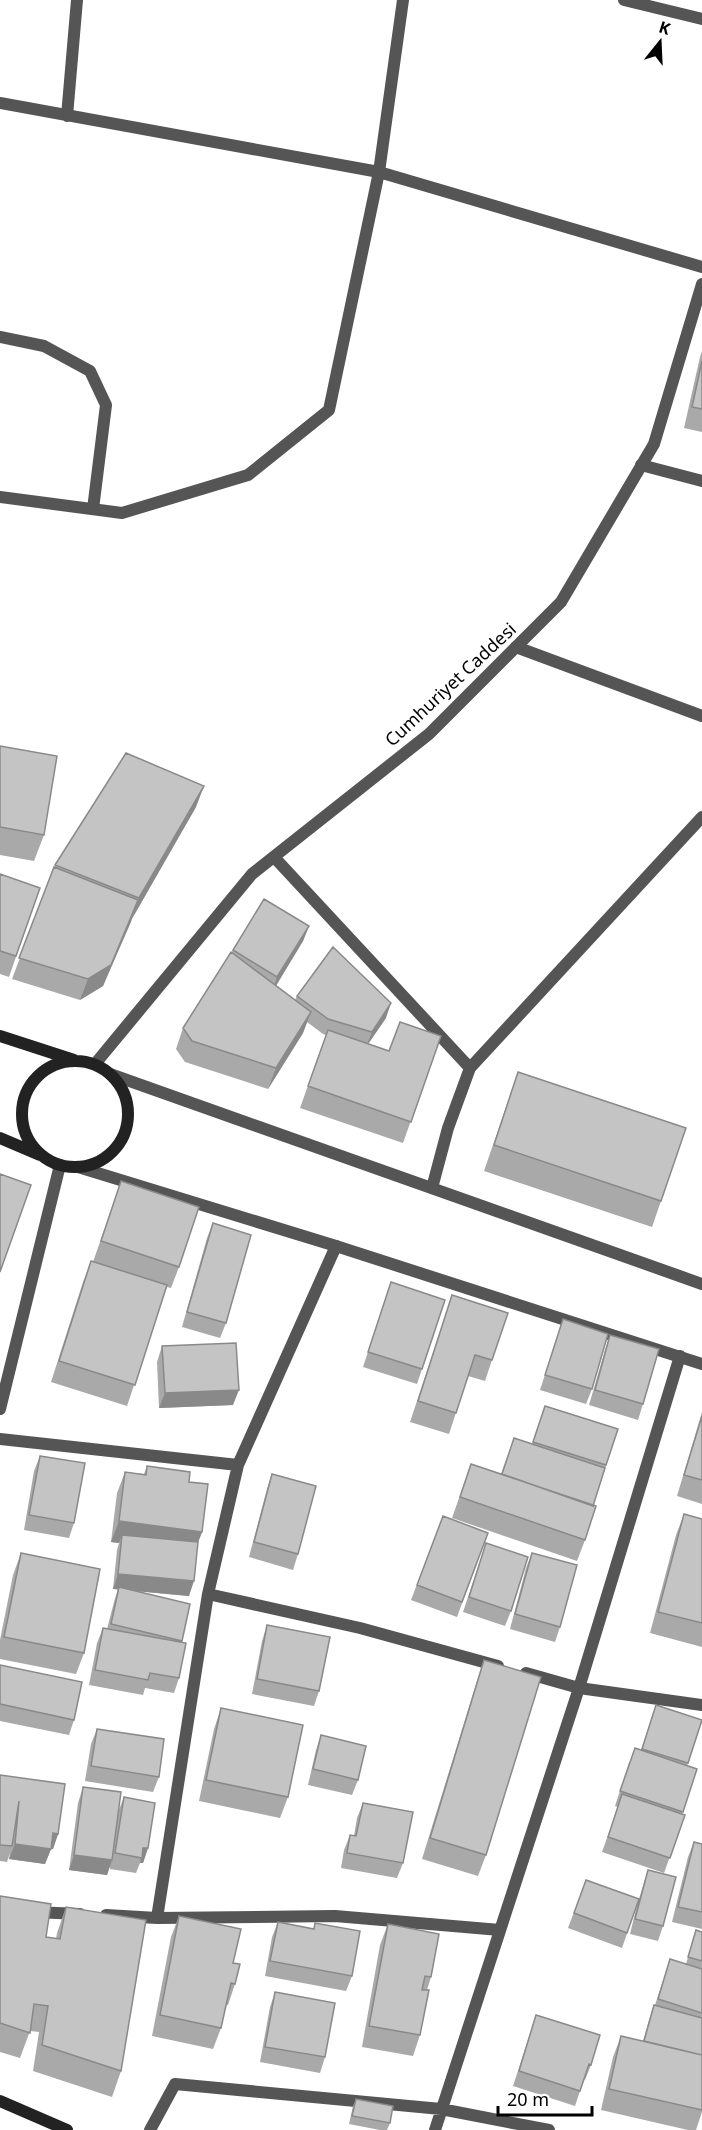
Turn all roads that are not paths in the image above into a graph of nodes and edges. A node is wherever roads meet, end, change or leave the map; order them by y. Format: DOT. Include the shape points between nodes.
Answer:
graph roads {
  1 [pos="77,0"];
  2 [pos="403,0"];
  3 [pos="624,0"];
  4 [pos="702,19"];
  5 [pos="0,103"];
  6 [pos="67,116"];
  7 [pos="379,172"];
  8 [pos="702,267"];
  9 [pos="702,284"];
  10 [pos="0,337"];
  11 [pos="641,465"];
  12 [pos="702,481"];
  13 [pos="0,497"];
  14 [pos="93,509"];
  15 [pos="516,647"];
  16 [pos="702,716"];
  17 [pos="702,817"];
  18 [pos="274,857"];
  19 [pos="0,1036"];
  20 [pos="78,1061"];
  21 [pos="95,1064"];
  22 [pos="470,1068"];
  23 [pos="110,1074"];
  24 [pos="0,1138"];
  25 [pos="44,1157"];
  26 [pos="60,1165"];
  27 [pos="78,1167"];
  28 [pos="432,1188"];
  29 [pos="336,1246"];
  30 [pos="701,1282"];
  31 [pos="680,1356"];
  32 [pos="702,1364"];
  33 [pos="0,1409"];
  34 [pos="0,1439"];
  35 [pos="237,1465"];
  36 [pos="208,1594"];
  37 [pos="579,1688"];
  38 [pos="702,1705"];
  39 [pos="22,1911"];
  40 [pos="157,1918"];
  41 [pos="500,1930"];
  42 [pos="0,2101"];
  43 [pos="441,2109"];
  44 [pos="67,2130"];
  45 [pos="150,2130"];
  46 [pos="435,2130"];
  47 [pos="549,2130"];
  1 -- 6 [label="street"];
  2 -- 7 [label="street"];
  3 -- 4 [label="street"];
  5 -- 6 [label="street"];
  6 -- 7 [label="street"];
  7 -- 8 [label="street"];
  7 -- 14 [label="street" via="329,410 248,475 122,513"];
  9 -- 11 [label="street, Cumhuriyet Caddesi" via="654,444"];
  10 -- 14 [label="street" via="44,346 90,371 106,405"];
  11 -- 12 [label="street"];
  11 -- 15 [label="street, Cumhuriyet Caddesi" via="561,602"];
  13 -- 14 [label="street"];
  15 -- 16 [label="street"];
  15 -- 18 [label="street, Cumhuriyet Caddesi" via="429,734"];
  17 -- 22 [label="street"];
  18 -- 21 [label="street, Cumhuriyet Caddesi" via="252,874"];
  18 -- 22 [label="street"];
  19 -- 20 [label="main road"];
  20 -- 21 [label="main road"];
  20 -- 25 [label="main road" via="49,1068 28,1090 23,1104 26,1133"];
  21 -- 23 [label="main road"];
  22 -- 28 [label="street"];
  23 -- 27 [label="main road" via="122,1088 128,1104 128,1123 111,1154"];
  23 -- 28 [label="street"];
  24 -- 25 [label="main road"];
  25 -- 26 [label="main road"];
  26 -- 27 [label="main road"];
  26 -- 33 [label="street"];
  27 -- 29 [label="street"];
  28 -- 30 [label="street"];
  29 -- 31 [label="street"];
  29 -- 35 [label="street"];
  31 -- 32 [label="street"];
  31 -- 37 [label="street"];
  34 -- 35 [label="street"];
  35 -- 36 [label="street"];
  36 -- 37 [label="street" via="360,1628"];
  36 -- 40 [label="street"];
  37 -- 38 [label="street"];
  37 -- 41 [label="street"];
  39 -- 40 [label="street"];
  40 -- 41 [label="street" via="335,1916"];
  41 -- 43 [label="street"];
  42 -- 44 [label="main road"];
  43 -- 45 [label="street" via="175,2084"];
  43 -- 46 [label="street"];
  43 -- 47 [label="street"];
}
